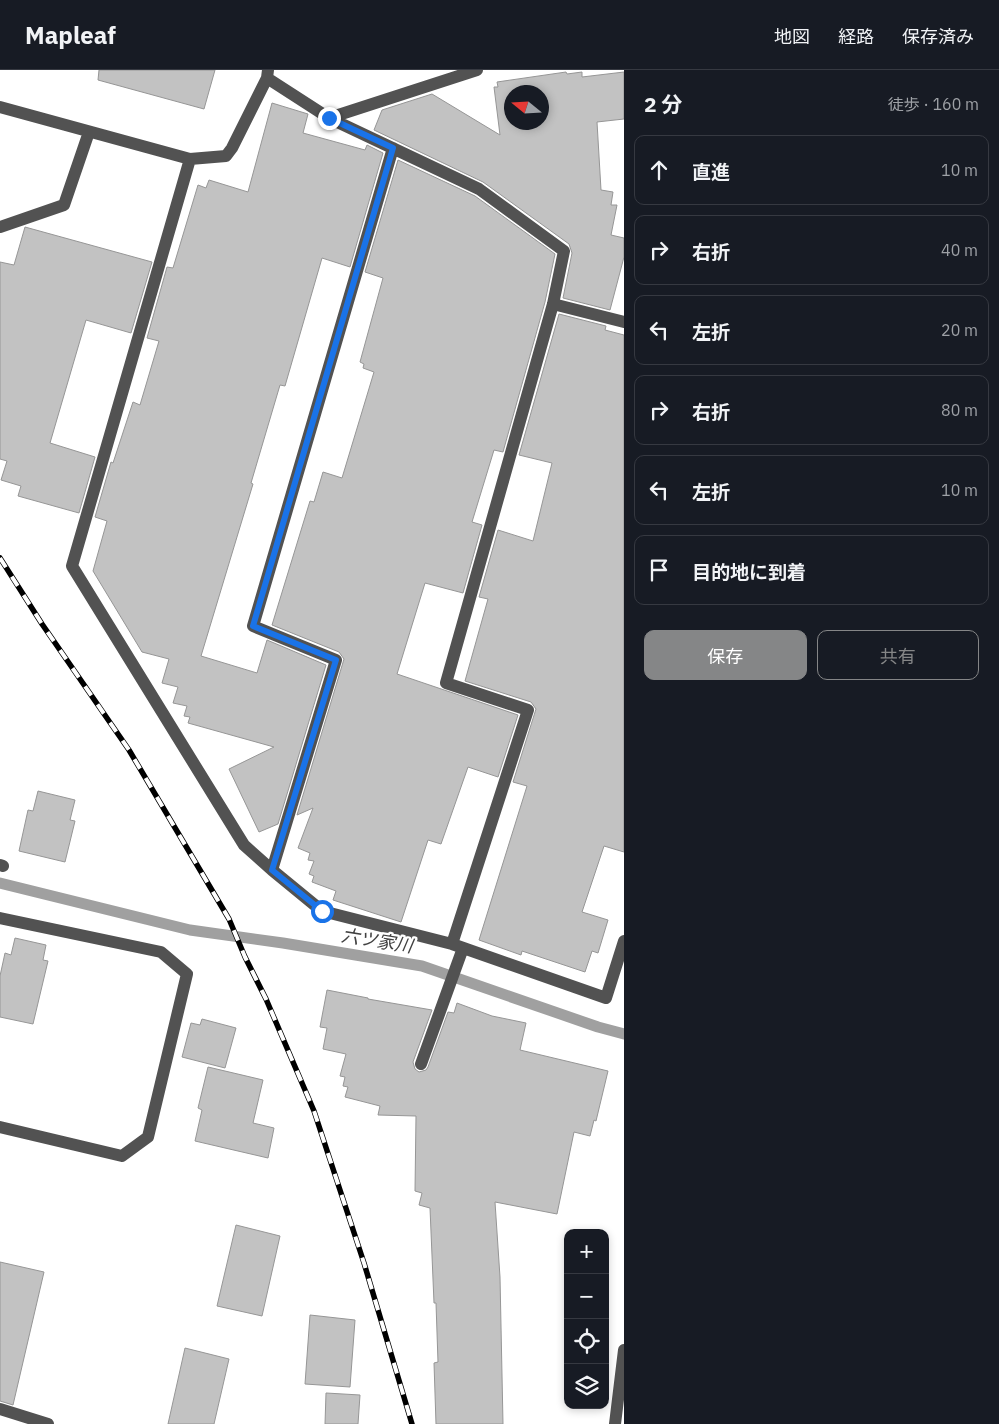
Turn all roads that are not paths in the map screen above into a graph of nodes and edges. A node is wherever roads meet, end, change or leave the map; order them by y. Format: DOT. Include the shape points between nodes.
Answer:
graph roads {
  1 [pos="477,70"];
  2 [pos="267,74"];
  3 [pos="0,107"];
  4 [pos="329,118"];
  5 [pos="89,132"];
  6 [pos="393,148"];
  7 [pos="190,159"];
  8 [pos="0,227"];
  9 [pos="553,304"];
  10 [pos="624,322"];
  11 [pos="272,870"];
  12 [pos="0,918"];
  13 [pos="624,940"];
  14 [pos="457,946"];
  15 [pos="420,1064"];
  16 [pos="0,1127"];
  17 [pos="624,1350"];
  18 [pos="0,1409"];
  19 [pos="48,1424"];
  20 [pos="615,1424"];
  1 -- 4 [label="street"];
  2 -- 4 [label="street"];
  2 -- 7 [label="street" via="226,156"];
  3 -- 5 [label="street"];
  4 -- 6 [label="street"];
  5 -- 7 [label="street"];
  5 -- 8 [label="street" via="64,205"];
  6 -- 9 [label="street" via="479,189 564,251"];
  6 -- 11 [label="street" via="253,626 336,660"];
  7 -- 11 [label="street" via="72,566 244,846"];
  9 -- 10 [label="street"];
  9 -- 14 [label="street" via="446,684 528,710"];
  11 -- 14 [label="street" via="322,911"];
  12 -- 16 [label="street" via="161,952 187,974 148,1137 122,1156"];
  13 -- 14 [label="street" via="606,998"];
  14 -- 15 [label="street"];
  17 -- 20 [label="street"];
  18 -- 19 [label="street"];
}
